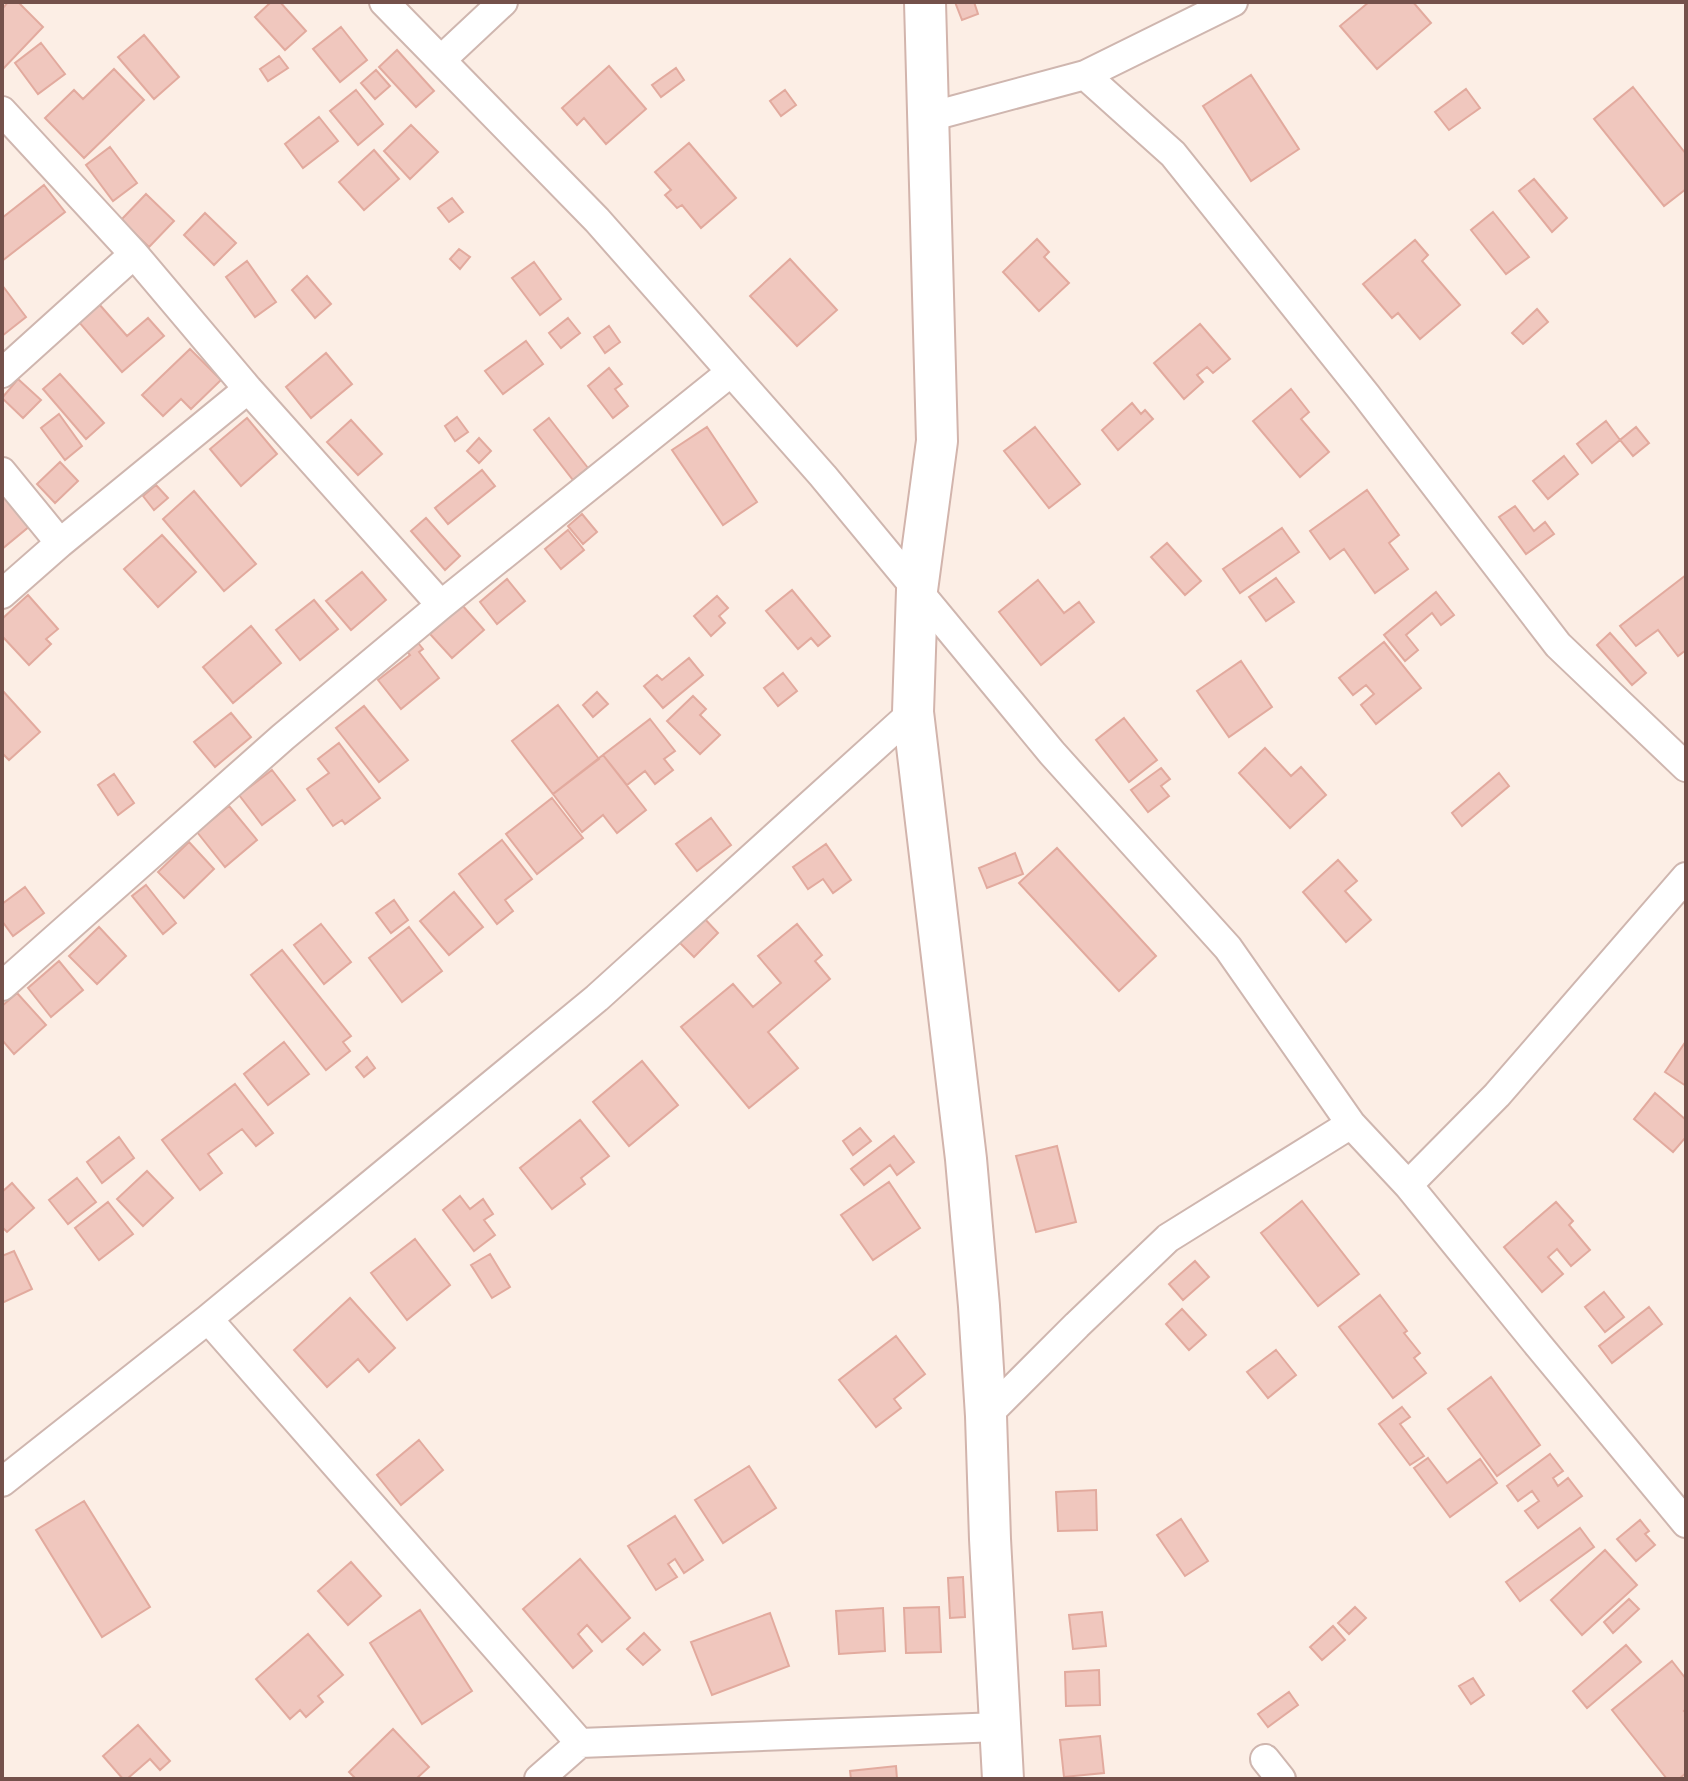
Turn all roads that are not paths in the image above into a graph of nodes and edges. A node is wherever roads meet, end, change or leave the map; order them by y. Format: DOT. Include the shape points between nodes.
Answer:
graph roads {
  1 [pos="384,2"];
  2 [pos="503,2"];
  3 [pos="925,2"];
  4 [pos="1233,2"];
  5 [pos="441,60"];
  6 [pos="1085,75"];
  7 [pos="2,111"];
  8 [pos="929,117"];
  9 [pos="134,254"];
  10 [pos="731,372"];
  11 [pos="2,373"];
  12 [pos="248,389"];
  13 [pos="2,472"];
  14 [pos="60,543"];
  15 [pos="917,590"];
  16 [pos="2,594"];
  17 [pos="441,605"];
  18 [pos="913,712"];
  19 [pos="1686,767"];
  20 [pos="1686,877"];
  21 [pos="2,986"];
  22 [pos="1351,1124"];
  23 [pos="1408,1185"];
  24 [pos="208,1319"];
  25 [pos="986,1416"];
  26 [pos="2,1482"];
  27 [pos="1686,1523"];
  28 [pos="999,1727"];
  29 [pos="580,1743"];
  30 [pos="539,1779"];
  31 [pos="1003,1779"];
  1 -- 5 [label="street"];
  2 -- 5 [label="street"];
  3 -- 8 [label="main road"];
  4 -- 6 [label="street"];
  5 -- 10 [label="street" via="597,220"];
  6 -- 8 [label="street"];
  6 -- 19 [label="street" via="1173,154 1558,645"];
  7 -- 9 [label="street"];
  8 -- 15 [label="main road" via="937,441"];
  9 -- 11 [label="street"];
  9 -- 12 [label="street"];
  10 -- 15 [label="street"];
  10 -- 17 [label="street"];
  12 -- 14 [label="street"];
  12 -- 17 [label="street"];
  13 -- 14 [label="street"];
  14 -- 16 [label="street"];
  15 -- 18 [label="main road"];
  15 -- 22 [label="street" via="1052,753 1228,948"];
  17 -- 21 [label="street"];
  18 -- 24 [label="street" via="597,998"];
  18 -- 25 [label="main road" via="966,1159"];
  20 -- 23 [label="street" via="1497,1095"];
  22 -- 23 [label="street"];
  22 -- 25 [label="street" via="1168,1238"];
  23 -- 27 [label="street"];
  24 -- 26 [label="street"];
  24 -- 29 [label="street"];
  25 -- 28 [label="main road"];
  28 -- 29 [label="street"];
  28 -- 31 [label="main road"];
  29 -- 30 [label="street"];
}
